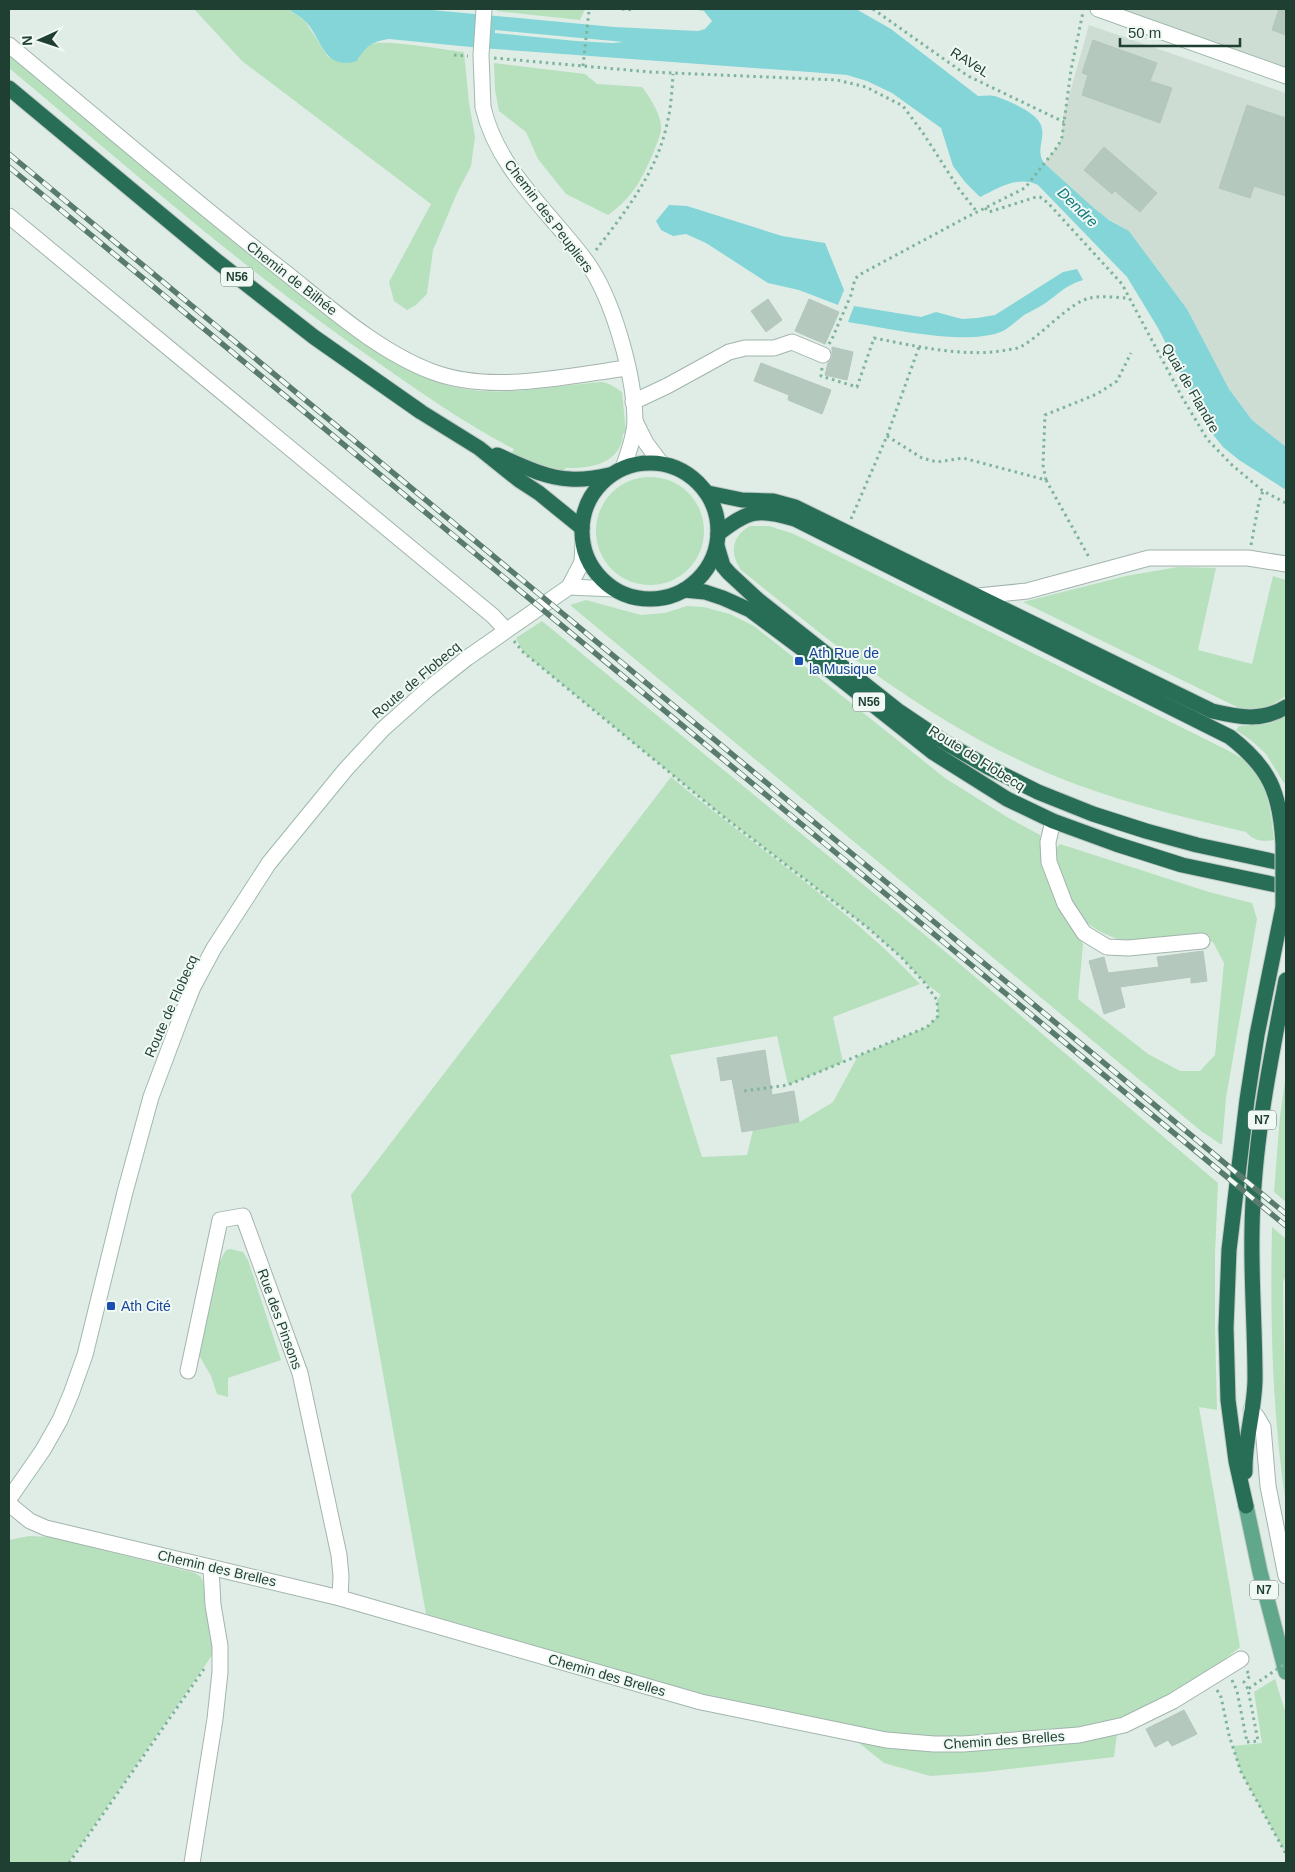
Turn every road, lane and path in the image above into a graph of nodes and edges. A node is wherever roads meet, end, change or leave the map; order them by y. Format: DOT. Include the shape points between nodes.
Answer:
graph roads {
  1 [pos="484,9"];
  2 [pos="592,9"];
  3 [pos="622,9"];
  4 [pos="873,9"];
  5 [pos="1084,9"];
  6 [pos="1098,9"];
  7 [pos="634,10"];
  8 [pos="9,44"];
  9 [pos="454,55"];
  10 [pos="474,57"];
  11 [pos="484,58"];
  12 [pos="584,66"];
  13 [pos="673,74"];
  14 [pos="1286,76"];
  15 [pos="9,88"];
  16 [pos="1064,122"];
  17 [pos="987,207"];
  18 [pos="977,212"];
  19 [pos="9,216"];
  20 [pos="586,262"];
  21 [pos="1129,298"];
  22 [pos="919,347"];
  23 [pos="1131,353"];
  24 [pos="823,355"];
  25 [pos="627,368"];
  26 [pos="633,402"];
  27 [pos="635,421"];
  28 [pos="887,436"];
  29 [pos="479,448"];
  30 [pos="661,463"];
  31 [pos="616,472"];
  32 [pos="1046,480"];
  33 [pos="1263,491"];
  34 [pos="708,493"];
  35 [pos="1286,503"];
  36 [pos="846,531"];
  37 [pos="582,535"];
  38 [pos="718,540"];
  39 [pos="1248,558"];
  40 [pos="1286,564"];
  41 [pos="1098,572"];
  42 [pos="569,587"];
  43 [pos="614,589"];
  44 [pos="684,590"];
  45 [pos="978,596"];
  46 [pos="506,630"];
  47 [pos="1286,707"];
  48 [pos="1053,821"];
  49 [pos="1286,864"];
  50 [pos="1286,887"];
  51 [pos="1285,898"];
  52 [pos="1202,942"];
  53 [pos="1286,980"];
  54 [pos="1286,1028"];
  55 [pos="1269,1064"];
  56 [pos="744,1091"];
  57 [pos="188,1371"];
  58 [pos="1251,1410"];
  59 [pos="9,1499"];
  60 [pos="9,1504"];
  61 [pos="1246,1506"];
  62 [pos="211,1568"];
  63 [pos="1286,1576"];
  64 [pos="340,1598"];
  65 [pos="220,1646"];
  66 [pos="1286,1663"];
  67 [pos="1244,1664"];
  68 [pos="1227,1668"];
  69 [pos="1286,1672"];
  70 [pos="1211,1678"];
  71 [pos="1248,1689"];
  72 [pos="1286,1854"];
  73 [pos="69,1863"];
  74 [pos="192,1863"];
  1 -- 20 [label="street, Chemin des Peupliers, bridge" via="481,55 483,107 492,138 505,160"];
  2 -- 12 [label="path" via="586,20"];
  3 -- 7 [label="path"];
  4 -- 16 [label="path, RAVeL" via="975,80"];
  5 -- 16 [label="path"];
  6 -- 14 [label="street"];
  8 -- 25 [label="street, Chemin de Bilhée" via="332,310 405,359 433,372 488,382 534,380"];
  9 -- 10 [label="path"];
  11 -- 12 [label="path"];
  12 -- 13 [label="path"];
  13 -- 18 [label="path" via="837,80 866,87 903,106"];
  13 -- 20 [label="path" via="667,124 652,167 628,208"];
  15 -- 29 [label="highway, N56" via="218,262 314,337 421,412"];
  16 -- 17 [label="path" via="1058,146 1025,188"];
  17 -- 18 [label="path"];
  17 -- 21 [label="path, Quai de Flandre" via="989,212 1040,197 1122,284"];
  18 -- 24 [label="path" via="859,275"];
  19 -- 46 [label="street"];
  20 -- 25 [label="street, Chemin des Peupliers" via="611,307"];
  21 -- 22 [label="path" via="1090,298 1020,347 994,352 956,352"];
  21 -- 33 [label="path, Quai de Flandre" via="1207,439"];
  22 -- 24 [label="path" via="874,338 857,387 821,376"];
  22 -- 28 [label="path"];
  23 -- 32 [label="path" via="1117,381 1097,394 1045,416 1043,465"];
  24 -- 26 [label="street" via="792,342 774,348 745,348 729,352"];
  25 -- 26 [label="street, Chemin des Peupliers"];
  26 -- 27 [label="street, Chemin des Peupliers"];
  27 -- 30 [label="street, Chemin des Peupliers"];
  27 -- 31 [label="street, Chemin des Peupliers" via="630,445"];
  28 -- 32 [label="path" via="922,458 937,462 963,458"];
  28 -- 36 [label="path"];
  29 -- 31 [label="highway, N56" via="548,475 569,479 586,479"];
  29 -- 37 [label="highway, N56" via="545,497"];
  30 -- 31 [label="highway, N56" via="648,462"];
  30 -- 34 [label="highway, N56" via="686,472"];
  31 -- 37 [label="highway" via="598,486 590,498 584,512"];
  32 -- 41 [label="path"];
  33 -- 35 [label="path, Quai de Flandre"];
  33 -- 39 [label="path"];
  34 -- 36 [label="highway" via="782,503"];
  34 -- 38 [label="highway, N56" via="718,519"];
  36 -- 45 [label="highway"];
  37 -- 42 [label="street, Route de Flobecq" via="582,562"];
  37 -- 43 [label="highway, N56" via="589,561 599,577"];
  38 -- 44 [label="highway, N56" via="705,572"];
  38 -- 49 [label="highway, Route de Flobecq / N56" via="724,566 757,599 897,710 946,743 1038,792 1093,814 1197,845"];
  38 -- 51 [label="highway, bridge" via="746,514 762,512 795,519 1230,737 1256,759 1267,775 1278,806"];
  39 -- 40 [label="street"];
  39 -- 41 [label="street" via="1148,558"];
  41 -- 45 [label="street" via="1028,592"];
  42 -- 43 [label="street"];
  42 -- 46 [label="street, Route de Flobecq"];
  43 -- 44 [label="highway, N56" via="642,599 671,596"];
  44 -- 48 [label="highway, Route de Flobecq / N56" via="705,592 750,610 934,753 1007,799"];
  45 -- 47 [label="highway" via="1212,711 1254,718 1268,716"];
  46 -- 56 [label="path" via="523,652 614,727 867,927 901,957 937,1000 938,1016 928,1027 788,1085"];
  46 -- 59 [label="street, Route de Flobecq" via="467,658 383,729 269,863 214,948 193,987 151,1097 85,1355 71,1394 43,1450"];
  48 -- 50 [label="highway, Route de Flobecq / N56" via="1182,865"];
  48 -- 52 [label="street" via="1048,842 1049,862 1065,904 1084,933 1107,947"];
  51 -- 61 [label="highway" via="1250,1081 1228,1260 1228,1400"];
  53 -- 55 [label="highway, N7"];
  54 -- 55 [label="highway"];
  55 -- 58 [label="highway, N7" via="1252,1230 1255,1381"];
  57 -- 64 [label="street, Rue des Pinsons" via="220,1220 243,1216 300,1373 339,1555"];
  58 -- 61 [label="highway, N7" via="1244,1458"];
  58 -- 63 [label="street" via="1262,1427 1268,1486"];
  60 -- 62 [label="street, Chemin des Brelles" via="30,1521 46,1528"];
  61 -- 69 [label="main road, N7"];
  62 -- 64 [label="street, Chemin des Brelles"];
  62 -- 65 [label="street"];
  64 -- 70 [label="street, Chemin des Brelles" via="701,1702 886,1740 963,1744 1079,1735 1124,1725"];
  65 -- 73 [label="path"];
  65 -- 74 [label="street" via="219,1691"];
  66 -- 71 [label="path, bridge"];
  67 -- 68 [label="street, Chemin des Brelles"];
  67 -- 71 [label="path" via="1250,1676 1244,1682"];
  68 -- 70 [label="street, Chemin des Brelles"];
  68 -- 71 [label="path, bridge" via="1237,1691 1247,1742 1258,1741"];
  70 -- 72 [label="path" via="1221,1697 1241,1772"];
}
